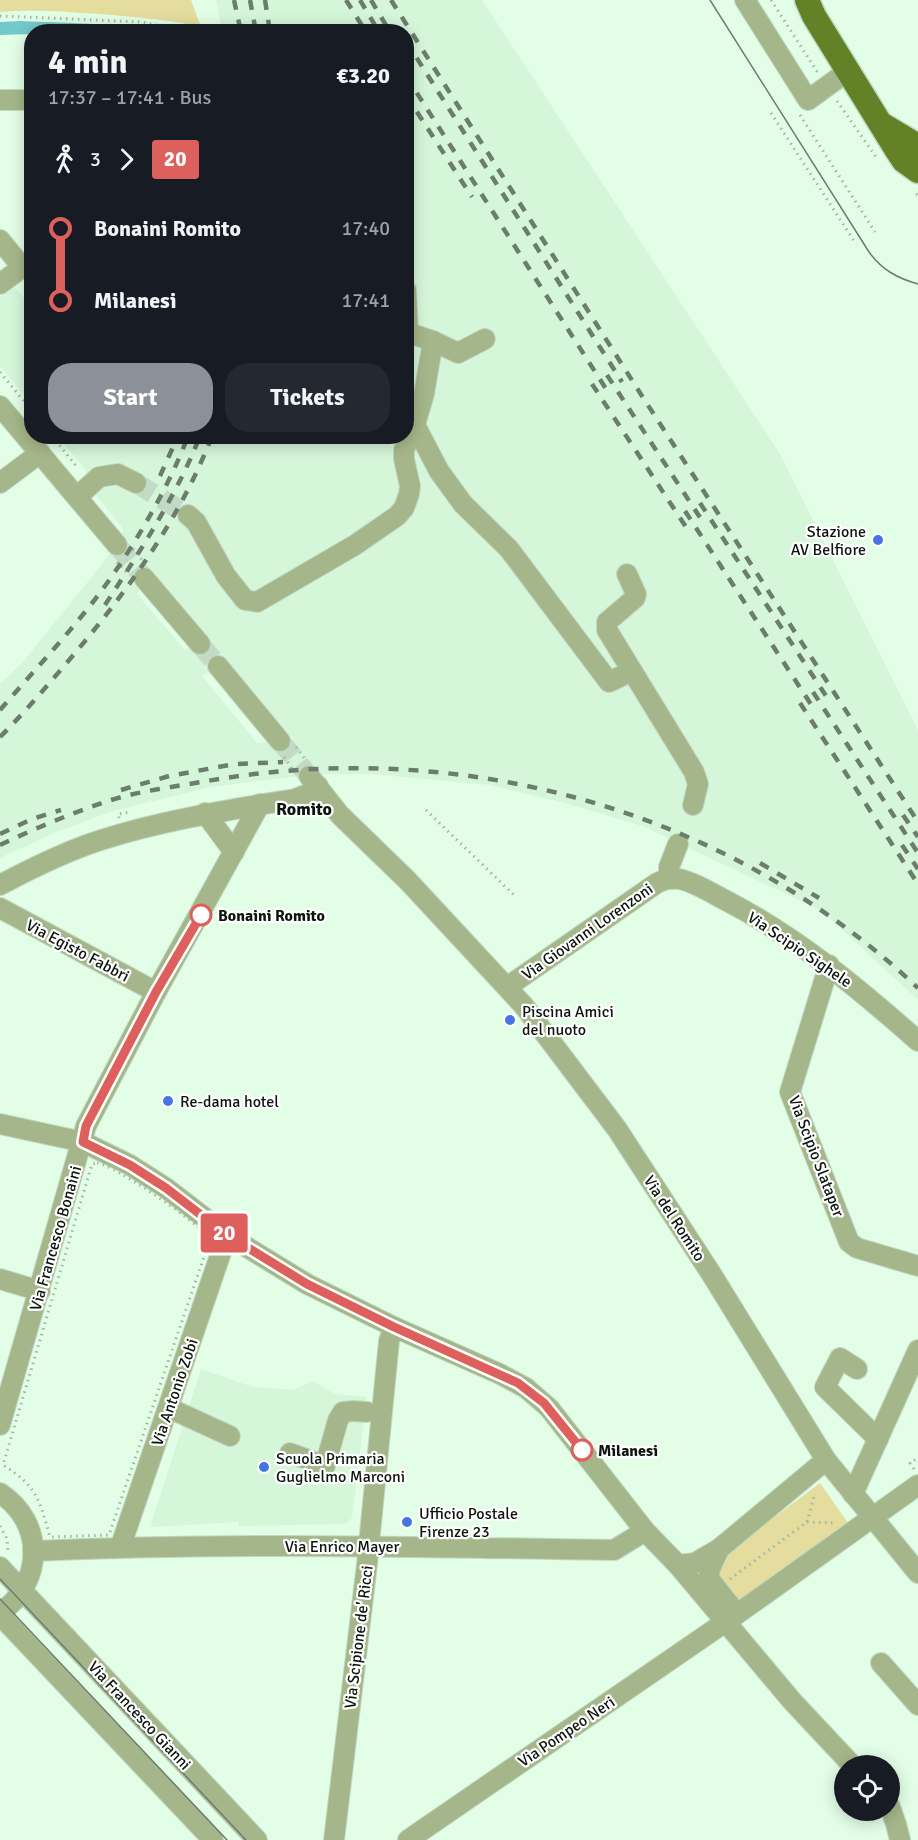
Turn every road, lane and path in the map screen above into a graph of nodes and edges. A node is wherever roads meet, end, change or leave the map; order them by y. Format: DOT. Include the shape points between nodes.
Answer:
graph roads {
  1 [pos="745,0"];
  2 [pos="806,5"];
  3 [pos="0,16"];
  4 [pos="144,24"];
  5 [pos="848,71"];
  6 [pos="0,100"];
  7 [pos="24,100"];
  8 [pos="797,110"];
  9 [pos="771,113"];
  10 [pos="883,125"];
  11 [pos="918,146"];
  12 [pos="917,187"];
  13 [pos="875,232"];
  14 [pos="0,240"];
  15 [pos="856,244"];
  16 [pos="24,261"];
  17 [pos="24,266"];
  18 [pos="0,284"];
  19 [pos="414,334"];
  20 [pos="485,339"];
  21 [pos="433,341"];
  22 [pos="0,372"];
  23 [pos="24,401"];
  24 [pos="0,406"];
  25 [pos="415,425"];
  26 [pos="7,429"];
  27 [pos="24,441"];
  28 [pos="28,444"];
  29 [pos="407,444"];
  30 [pos="40,453"];
  31 [pos="0,483"];
  32 [pos="136,483"];
  33 [pos="77,497"];
  34 [pos="188,515"];
  35 [pos="117,545"];
  36 [pos="627,574"];
  37 [pos="144,578"];
  38 [pos="200,644"];
  39 [pos="218,666"];
  40 [pos="632,671"];
  41 [pos="280,741"];
  42 [pos="260,804"];
  43 [pos="693,805"];
  44 [pos="426,810"];
  45 [pos="205,813"];
  46 [pos="678,844"];
  47 [pos="234,852"];
  48 [pos="669,879"];
  49 [pos="0,885"];
  50 [pos="515,896"];
  51 [pos="0,908"];
  52 [pos="829,965"];
  53 [pos="507,987"];
  54 [pos="156,992"];
  55 [pos="918,1041"];
  56 [pos="0,1124"];
  57 [pos="83,1142"];
  58 [pos="227,1235"];
  59 [pos="918,1266"];
  60 [pos="0,1279"];
  61 [pos="40,1291"];
  62 [pos="394,1327"];
  63 [pos="918,1350"];
  64 [pos="857,1369"];
  65 [pos="169,1408"];
  66 [pos="367,1412"];
  67 [pos="0,1425"];
  68 [pos="230,1436"];
  69 [pos="878,1439"];
  70 [pos="290,1453"];
  71 [pos="826,1460"];
  72 [pos="918,1485"];
  73 [pos="817,1486"];
  74 [pos="0,1493"];
  75 [pos="853,1494"];
  76 [pos="873,1517"];
  77 [pos="807,1522"];
  78 [pos="843,1524"];
  79 [pos="0,1526"];
  80 [pos="645,1531"];
  81 [pos="368,1546"];
  82 [pos="120,1548"];
  83 [pos="719,1550"];
  84 [pos="33,1551"];
  85 [pos="4,1561"];
  86 [pos="678,1565"];
  87 [pos="918,1573"];
  88 [pos="724,1583"];
  89 [pos="23,1590"];
  90 [pos="0,1614"];
  91 [pos="731,1618"];
  92 [pos="881,1663"];
  93 [pos="918,1705"];
  94 [pos="843,1755"];
  95 [pos="895,1821"];
  96 [pos="213,1840"];
  97 [pos="257,1840"];
  98 [pos="334,1840"];
  99 [pos="408,1840"];
  100 [pos="900,1840"];
  1 -- 5 [label="street" via="808,100"];
  2 -- 5 [label="main road"];
  3 -- 4 [label="path"];
  5 -- 10 [label="main road"];
  6 -- 7 [label="street"];
  8 -- 13 [label="path"];
  9 -- 15 [label="path"];
  10 -- 11 [label="main road"];
  10 -- 12 [label="main road" via="908,164"];
  14 -- 16 [label="street"];
  17 -- 18 [label="street"];
  19 -- 21 [label="street"];
  20 -- 21 [label="street" via="458,353"];
  21 -- 25 [label="street"];
  22 -- 23 [label="path"];
  24 -- 26 [label="street"];
  25 -- 40 [label="street" via="439,471 463,504 509,549 609,682"];
  26 -- 27 [label="street"];
  28 -- 30 [label="street"];
  29 -- 34 [label="street" via="404,459 410,494 397,516 257,602 245,600"];
  30 -- 31 [label="street"];
  30 -- 33 [label="street"];
  32 -- 33 [label="street" via="118,474 99,477"];
  33 -- 35 [label="street"];
  36 -- 40 [label="street" via="635,598 607,622 607,630"];
  37 -- 38 [label="street"];
  39 -- 41 [label="street"];
  40 -- 43 [label="street" via="694,772 698,784"];
  42 -- 45 [label="street"];
  42 -- 47 [label="street, Via Francesco Bonaini"];
  42 -- 53 [label="street, Via del Romito" via="308,794 314,781 340,815"];
  44 -- 50 [label="path"];
  45 -- 47 [label="street"];
  45 -- 49 [label="street" via="99,840"];
  46 -- 48 [label="street"];
  47 -- 54 [label="street, Via Francesco Bonaini"];
  48 -- 52 [label="street, Via Scipio Sighele" via="691,883 735,906"];
  48 -- 53 [label="street, Via Giovanni Lorenzoni" via="657,883"];
  51 -- 54 [label="street, Via Egisto Fabbri"];
  52 -- 55 [label="street, Via Scipio Sighele"];
  52 -- 59 [label="street, Via Scipio Slataper" via="790,1092 849,1242 856,1248"];
  53 -- 71 [label="street, Via del Romito" via="617,1129"];
  54 -- 57 [label="street, Via Francesco Bonaini" via="86,1126"];
  56 -- 57 [label="street"];
  57 -- 58 [label="street" via="166,1188"];
  57 -- 61 [label="street, Via Francesco Bonaini"];
  58 -- 62 [label="street" via="307,1284"];
  58 -- 65 [label="street, Via Antonio Zobi"];
  60 -- 61 [label="street"];
  61 -- 67 [label="street, Via Francesco Bonaini"];
  62 -- 80 [label="street" via="500,1374 538,1397"];
  62 -- 81 [label="street, Via Scipione de' Ricci" via="389,1341"];
  63 -- 69 [label="street"];
  64 -- 69 [label="street" via="840,1358 825,1387"];
  65 -- 68 [label="street"];
  65 -- 82 [label="street, Via Antonio Zobi"];
  66 -- 70 [label="street" via="343,1412 325,1466"];
  69 -- 75 [label="street"];
  71 -- 75 [label="street, Via del Romito"];
  71 -- 83 [label="street"];
  72 -- 76 [label="street, Via Pompeo Neri"];
  73 -- 77 [label="path"];
  74 -- 84 [label="street" via="22,1515"];
  75 -- 76 [label="street, Via del Romito"];
  76 -- 87 [label="street, Via del Romito"];
  76 -- 91 [label="street, Via Pompeo Neri"];
  77 -- 78 [label="path"];
  77 -- 88 [label="path"];
  79 -- 85 [label="path" via="7,1539"];
  80 -- 81 [label="street, Via Enrico Mayer" via="614,1550"];
  80 -- 86 [label="street"];
  81 -- 82 [label="street, Via Enrico Mayer"];
  81 -- 98 [label="street, Via Scipione de' Ricci"];
  82 -- 84 [label="street, Via Enrico Mayer"];
  83 -- 86 [label="street" via="695,1563"];
  83 -- 91 [label="street" via="709,1571 710,1580"];
  84 -- 89 [label="street"];
  85 -- 89 [label="street, Via Francesco Gianni"];
  86 -- 91 [label="street"];
  89 -- 90 [label="street"];
  89 -- 97 [label="street, Via Francesco Gianni"];
  90 -- 96 [label="street, Via Francesco Gianni"];
  91 -- 94 [label="street" via="792,1701"];
  91 -- 99 [label="street, Via Pompeo Neri"];
  92 -- 93 [label="street"];
  95 -- 100 [label="street"];
}
